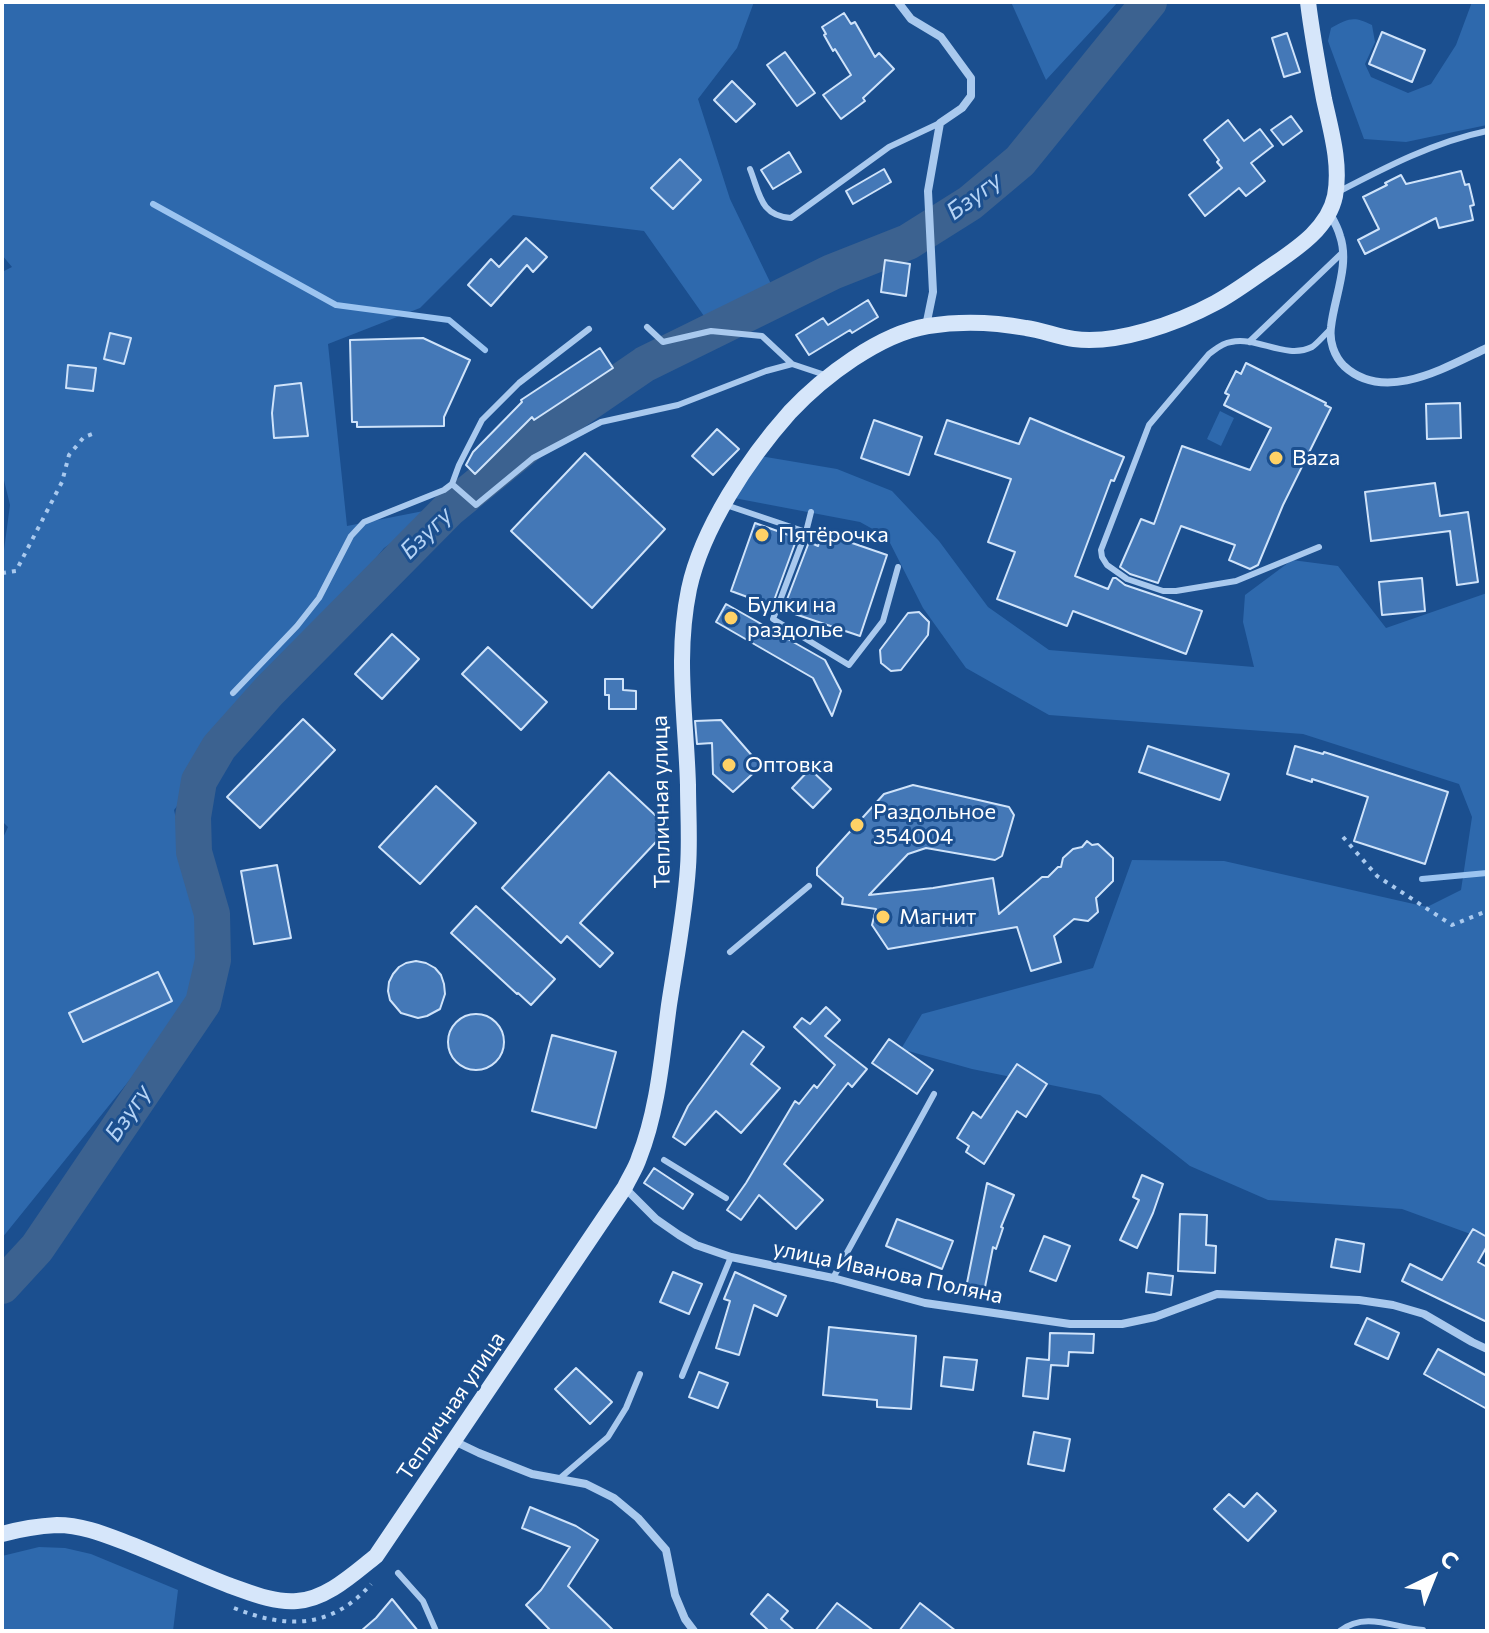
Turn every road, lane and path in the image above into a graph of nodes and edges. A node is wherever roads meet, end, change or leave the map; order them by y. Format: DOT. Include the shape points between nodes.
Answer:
graph roads {
  1 [pos="898,2"];
  2 [pos="1308,2"];
  3 [pos="940,123"];
  4 [pos="1487,131"];
  5 [pos="750,169"];
  6 [pos="1335,194"];
  7 [pos="1330,213"];
  8 [pos="1343,252"];
  9 [pos="925,326"];
  10 [pos="647,327"];
  11 [pos="589,329"];
  12 [pos="1330,330"];
  13 [pos="1249,342"];
  14 [pos="1487,348"];
  15 [pos="792,364"];
  16 [pos="829,376"];
  17 [pos="95,433"];
  18 [pos="452,484"];
  19 [pos="723,504"];
  20 [pos="811,512"];
  21 [pos="806,532"];
  22 [pos="1319,547"];
  23 [pos="898,567"];
  24 [pos="2,573"];
  25 [pos="233,693"];
  26 [pos="1343,837"];
  27 [pos="809,886"];
  28 [pos="1487,911"];
  29 [pos="730,952"];
  30 [pos="934,1094"];
  31 [pos="664,1160"];
  32 [pos="625,1187"];
  33 [pos="726,1198"];
  34 [pos="731,1257"];
  35 [pos="833,1278"];
  36 [pos="1487,1349"];
  37 [pos="640,1374"];
  38 [pos="682,1376"];
  39 [pos="453,1441"];
  40 [pos="559,1479"];
  41 [pos="2,1534"];
  42 [pos="398,1573"];
  43 [pos="1423,1630"];
  44 [pos="436,1631"];
  45 [pos="694,1631"];
  46 [pos="1340,1631"];
  1 -- 3 [label="street" via="911,19 941,37 971,78 971,96"];
  2 -- 6 [label="street, Тепличная улица" via="1336,159"];
  3 -- 5 [label="lane" via="889,147 791,218 779,218 765,208"];
  3 -- 9 [label="street" via="928,191 933,292"];
  4 -- 6 [label="lane" via="1409,156"];
  6 -- 7 [label="street, Тепличная улица"];
  7 -- 8 [label="street"];
  7 -- 9 [label="street, Тепличная улица" via="1301,243 1215,303 1151,330 1077,340 988,323"];
  8 -- 12 [label="street"];
  8 -- 13 [label="lane"];
  9 -- 16 [label="street, Тепличная улица" via="862,353"];
  10 -- 15 [label="lane" via="663,342 711,331 762,336"];
  11 -- 18 [label="lane" via="519,383 482,420"];
  12 -- 13 [label="lane" via="1300,350"];
  12 -- 14 [label="street" via="1337,358 1373,381 1428,376"];
  13 -- 22 [label="lane" via="1229,342 1209,354 1149,425 1102,545 1102,557 1127,579 1176,591 1236,581"];
  15 -- 16 [label="lane"];
  15 -- 18 [label="lane" via="678,405 601,422 533,458 476,505"];
  16 -- 19 [label="street, Тепличная улица" via="767,438"];
  17 -- 24 [label="path" via="84,437 69,455 62,482 16,571"];
  18 -- 25 [label="lane" via="364,522 312,608"];
  19 -- 21 [label="lane"];
  19 -- 32 [label="street, Тепличная улица" via="690,587 681,651 688,864 655,1105"];
  20 -- 21 [label="lane"];
  21 -- 23 [label="lane" via="773,619 849,665 883,621"];
  26 -- 28 [label="path" via="1377,876 1452,925"];
  27 -- 29 [label="lane"];
  30 -- 35 [label="lane"];
  31 -- 33 [label="lane"];
  32 -- 34 [label="street, улица Иванова Поляна" via="679,1235"];
  32 -- 39 [label="street, Тепличная улица"];
  34 -- 35 [label="street, улица Иванова Поляна"];
  34 -- 38 [label="lane"];
  35 -- 36 [label="street, улица Иванова Поляна" via="925,1303 1070,1324 1122,1324 1217,1294 1359,1300 1424,1314"];
  37 -- 40 [label="lane" via="608,1437"];
  39 -- 40 [label="street" via="532,1474"];
  39 -- 41 [label="street, Тепличная улица" via="376,1556 332,1589 298,1601 250,1593 91,1529 59,1525"];
  40 -- 45 [label="street" via="586,1484 638,1518 666,1550 675,1595"];
  42 -- 44 [label="lane" via="423,1601"];
  43 -- 46 [label="lane" via="1380,1621 1349,1624"];
}
